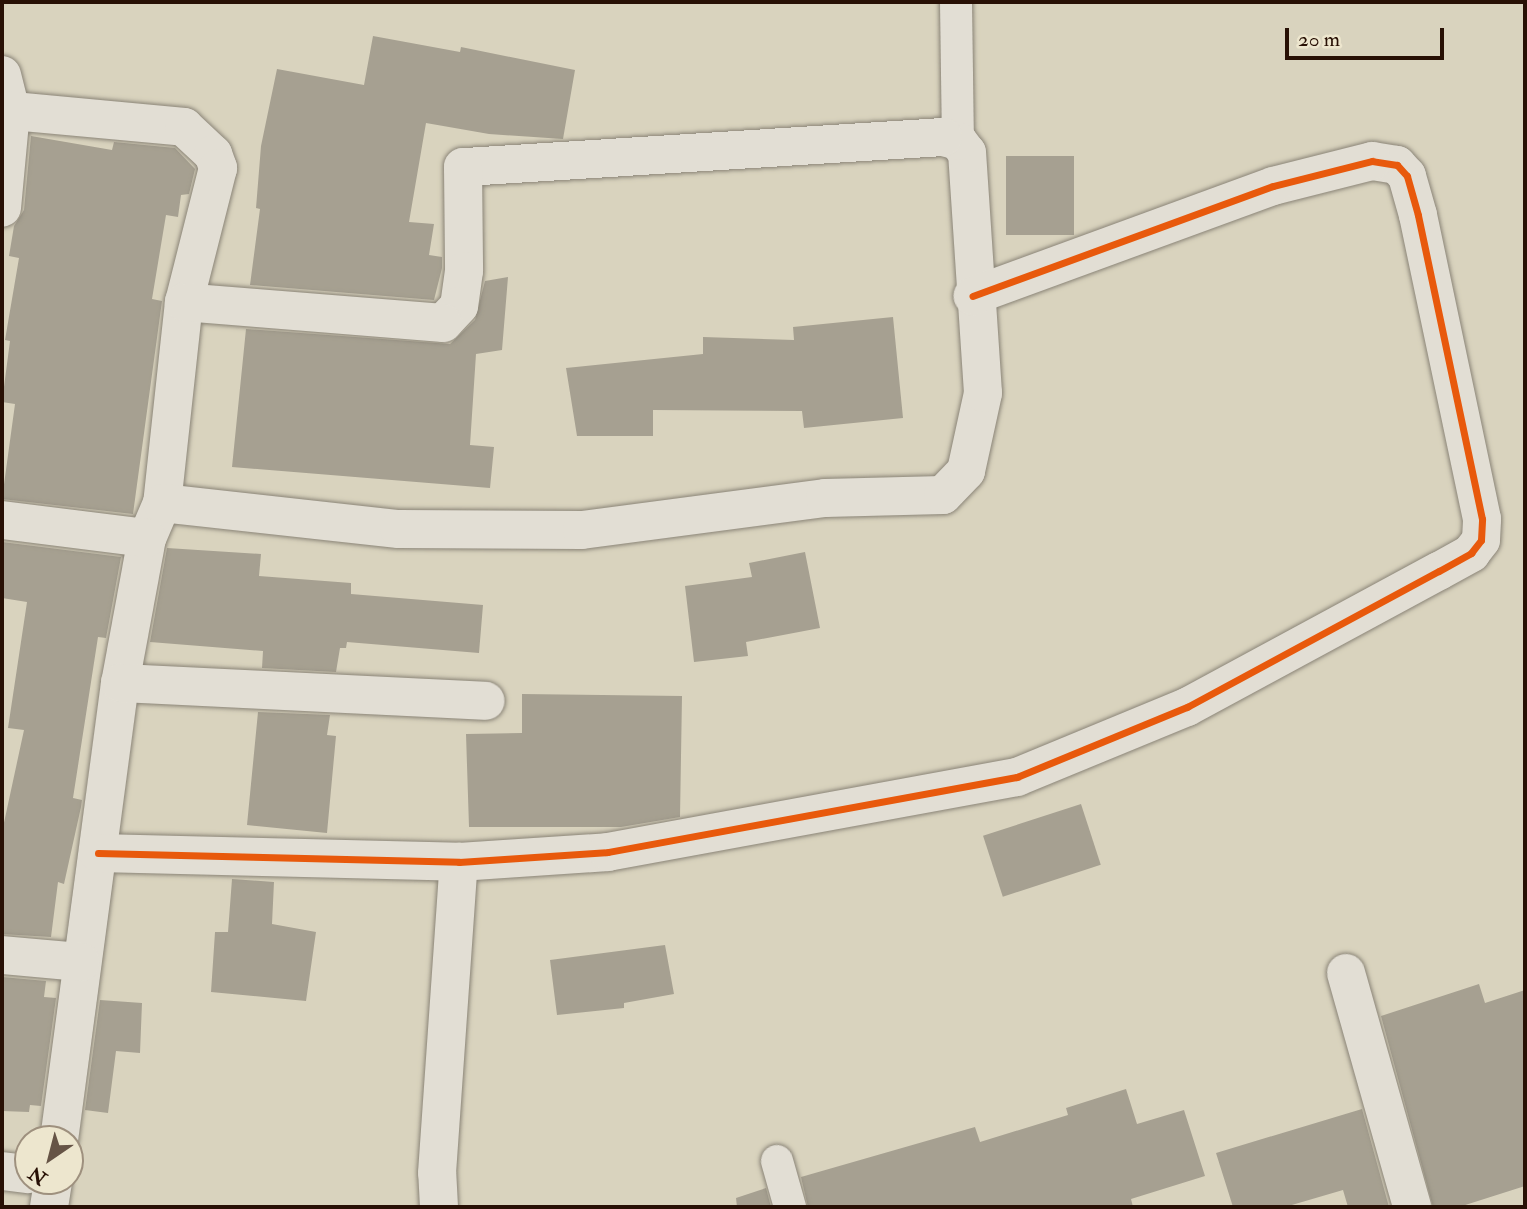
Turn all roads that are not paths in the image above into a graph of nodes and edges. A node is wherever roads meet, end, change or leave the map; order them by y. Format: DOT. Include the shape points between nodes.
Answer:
graph roads {
  1 [pos="956,2"];
  2 [pos="5,98"];
  3 [pos="958,141"];
  4 [pos="2,208"];
  5 [pos="973,296"];
  6 [pos="184,302"];
  7 [pos="162,503"];
  8 [pos="2,520"];
  9 [pos="147,538"];
  10 [pos="120,683"];
  11 [pos="486,701"];
  12 [pos="98,853"];
  13 [pos="459,862"];
  14 [pos="2,955"];
  15 [pos="81,962"];
  16 [pos="1346,973"];
  17 [pos="61,1125"];
  18 [pos="777,1161"];
  19 [pos="439,1207"];
  20 [pos="790,1207"];
  21 [pos="1412,1207"];
  1 -- 3 [label="lane"];
  2 -- 4 [label="street"];
  2 -- 6 [label="street" via="184,127 213,154 218,168"];
  3 -- 5 [label="street" via="967,152"];
  3 -- 6 [label="street" via="943,137 463,167 464,271 459,306 443,323"];
  5 -- 7 [label="street" via="983,393 966,471 943,495 825,498 582,530 399,529"];
  5 -- 13 [label="street" via="1273,186 1372,161 1397,165 1407,176 1424,243 1482,520 1481,540 1471,553 1187,707 1017,777 608,852"];
  6 -- 7 [label="street"];
  7 -- 9 [label="street"];
  8 -- 9 [label="street"];
  9 -- 10 [label="street"];
  10 -- 11 [label="street"];
  10 -- 12 [label="street"];
  12 -- 13 [label="street"];
  12 -- 15 [label="street"];
  13 -- 19 [label="street" via="437,1173"];
  14 -- 15 [label="street"];
  15 -- 17 [label="street"];
  16 -- 21 [label="street"];
  18 -- 20 [label="lane"];
}
